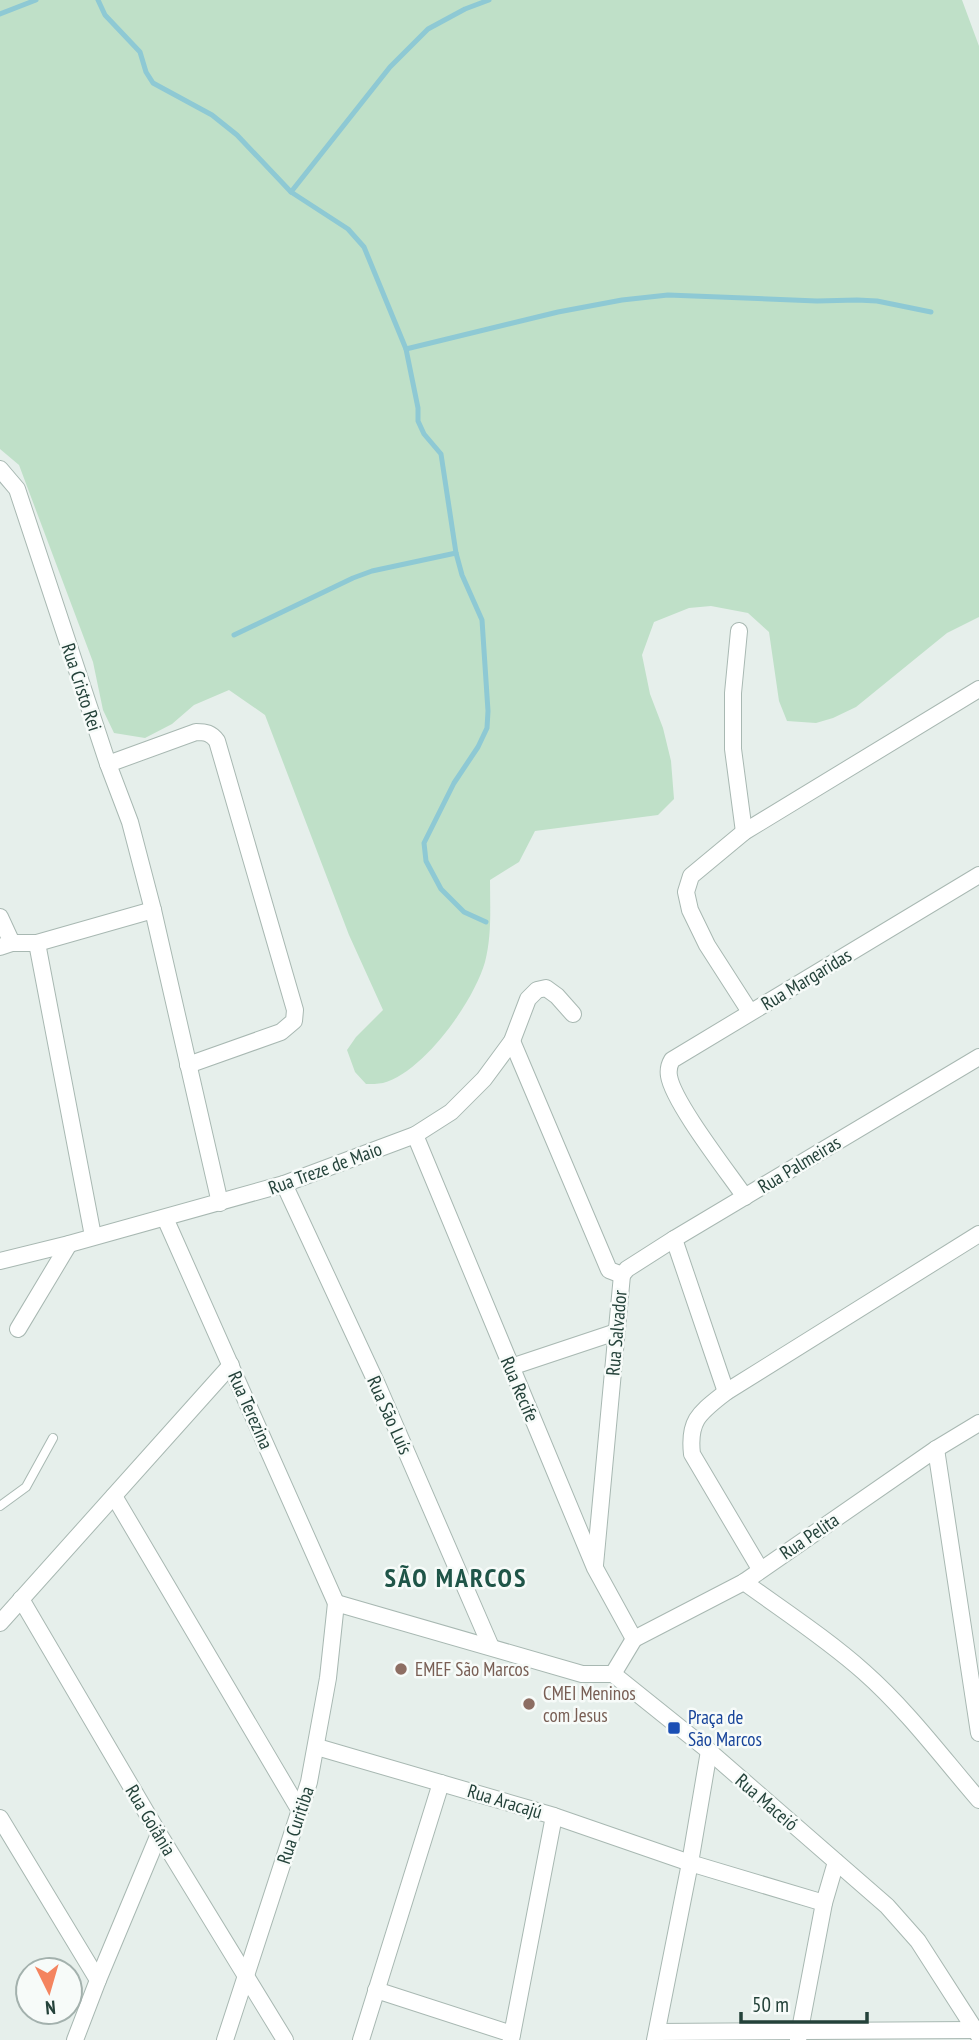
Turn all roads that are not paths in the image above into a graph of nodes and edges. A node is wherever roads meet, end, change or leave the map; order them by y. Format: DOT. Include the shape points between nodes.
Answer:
graph roads {
  1 [pos="0,469"];
  2 [pos="739,631"];
  3 [pos="979,689"];
  4 [pos="108,764"];
  5 [pos="744,832"];
  6 [pos="979,875"];
  7 [pos="153,910"];
  8 [pos="0,917"];
  9 [pos="37,943"];
  10 [pos="6,945"];
  11 [pos="750,1012"];
  12 [pos="573,1014"];
  13 [pos="512,1041"];
  14 [pos="979,1057"];
  15 [pos="188,1065"];
  16 [pos="415,1135"];
  17 [pos="284,1184"];
  18 [pos="745,1197"];
  19 [pos="220,1202"];
  20 [pos="165,1218"];
  21 [pos="979,1234"];
  22 [pos="93,1237"];
  23 [pos="674,1239"];
  24 [pos="69,1244"];
  25 [pos="0,1261"];
  26 [pos="622,1275"];
  27 [pos="18,1329"];
  28 [pos="617,1332"];
  29 [pos="231,1365"];
  30 [pos="511,1367"];
  31 [pos="726,1392"];
  32 [pos="979,1423"];
  33 [pos="53,1438"];
  34 [pos="936,1449"];
  35 [pos="114,1496"];
  36 [pos="0,1506"];
  37 [pos="595,1568"];
  38 [pos="760,1569"];
  39 [pos="744,1582"];
  40 [pos="21,1599"];
  41 [pos="336,1603"];
  42 [pos="0,1623"];
  43 [pos="634,1639"];
  44 [pos="491,1647"];
  45 [pos="613,1674"];
  46 [pos="979,1733"];
  47 [pos="317,1747"];
  48 [pos="709,1751"];
  49 [pos="441,1783"];
  50 [pos="979,1800"];
  51 [pos="300,1811"];
  52 [pos="554,1816"];
  53 [pos="0,1818"];
  54 [pos="159,1834"];
  55 [pos="836,1862"];
  56 [pos="690,1863"];
  57 [pos="824,1903"];
  58 [pos="246,1974"];
  59 [pos="97,1980"];
  60 [pos="376,1990"];
  61 [pos="977,2033"];
  62 [pos="656,2036"];
  63 [pos="799,2036"];
  64 [pos="512,2037"];
  65 [pos="75,2040"];
  66 [pos="225,2040"];
  67 [pos="285,2040"];
  68 [pos="361,2040"];
  1 -- 4 [label="street, Rua Cristo Rei" via="17,489"];
  2 -- 5 [label="street" via="733,749"];
  3 -- 5 [label="street"];
  4 -- 7 [label="street, Rua Cristo Rei" via="130,822"];
  4 -- 15 [label="street" via="197,732 213,735 295,1010 294,1021 281,1032"];
  5 -- 11 [label="street" via="691,876 686,892 708,945"];
  6 -- 11 [label="street, Rua Margaridas"];
  7 -- 9 [label="street"];
  7 -- 15 [label="street, Rua Cristo Rei"];
  8 -- 10 [label="street"];
  9 -- 10 [label="street"];
  9 -- 22 [label="street"];
  11 -- 18 [label="street, Rua Margaridas" via="672,1060 668,1075 680,1102"];
  12 -- 13 [label="street, Rua Treze de Maio" via="546,988 537,990 524,1004"];
  13 -- 16 [label="street, Rua Treze de Maio" via="468,1097"];
  13 -- 26 [label="street, Rua Salvador" via="609,1270"];
  14 -- 18 [label="street, Rua Palmeiras"];
  15 -- 19 [label="street, Rua Cristo Rei"];
  16 -- 17 [label="street, Rua Treze de Maio"];
  16 -- 30 [label="street, Rua Recife"];
  17 -- 19 [label="street, Rua Treze de Maio"];
  17 -- 44 [label="street, Rua São Luís"];
  18 -- 23 [label="street, Rua Palmeiras"];
  19 -- 20 [label="street, Rua Treze de Maio"];
  20 -- 22 [label="street, Rua Treze de Maio"];
  20 -- 29 [label="street, Rua Terezina"];
  21 -- 31 [label="street"];
  22 -- 24 [label="street, Rua Treze de Maio"];
  23 -- 26 [label="street, Rua Palmeiras"];
  23 -- 31 [label="street"];
  24 -- 25 [label="street, Rua Treze de Maio"];
  24 -- 27 [label="street"];
  26 -- 28 [label="street, Rua Salvador"];
  28 -- 30 [label="street"];
  28 -- 37 [label="street, Rua Salvador"];
  29 -- 35 [label="street"];
  29 -- 41 [label="street, Rua Terezina"];
  30 -- 37 [label="street, Rua Recife"];
  31 -- 38 [label="street" via="694,1421 692,1454"];
  32 -- 34 [label="street, Rua Pelita"];
  33 -- 36 [label="lane" via="26,1487"];
  34 -- 38 [label="street, Rua Pelita"];
  34 -- 46 [label="street"];
  35 -- 40 [label="street"];
  35 -- 51 [label="street"];
  37 -- 43 [label="street, Rua Recife"];
  38 -- 39 [label="street, Rua Pelita"];
  39 -- 43 [label="street, Rua Pelita"];
  39 -- 50 [label="street" via="865,1673"];
  40 -- 42 [label="street"];
  40 -- 54 [label="street, Rua Goiânia"];
  41 -- 44 [label="street"];
  41 -- 47 [label="street, Rua Curitiba"];
  43 -- 45 [label="street"];
  44 -- 45 [label="street" via="582,1674"];
  45 -- 48 [label="street, Rua Maceió"];
  47 -- 49 [label="street, Rua Aracajú"];
  47 -- 51 [label="street, Rua Curitiba"];
  48 -- 55 [label="street, Rua Maceió"];
  48 -- 56 [label="street"];
  49 -- 52 [label="street, Rua Aracajú"];
  49 -- 60 [label="street"];
  51 -- 58 [label="street, Rua Curitiba"];
  52 -- 56 [label="street, Rua Aracajú"];
  52 -- 64 [label="street"];
  53 -- 59 [label="street"];
  54 -- 58 [label="street, Rua Goiânia"];
  54 -- 59 [label="street"];
  55 -- 57 [label="street"];
  55 -- 61 [label="street, Rua Maceió" via="904,1923"];
  56 -- 57 [label="street, Rua Aracajú"];
  56 -- 62 [label="street"];
  57 -- 63 [label="street"];
  58 -- 66 [label="street, Rua Curitiba"];
  58 -- 67 [label="street, Rua Goiânia"];
  59 -- 65 [label="street"];
  60 -- 64 [label="street"];
  60 -- 68 [label="street"];
  61 -- 63 [label="street"];
  62 -- 63 [label="street"];
}
